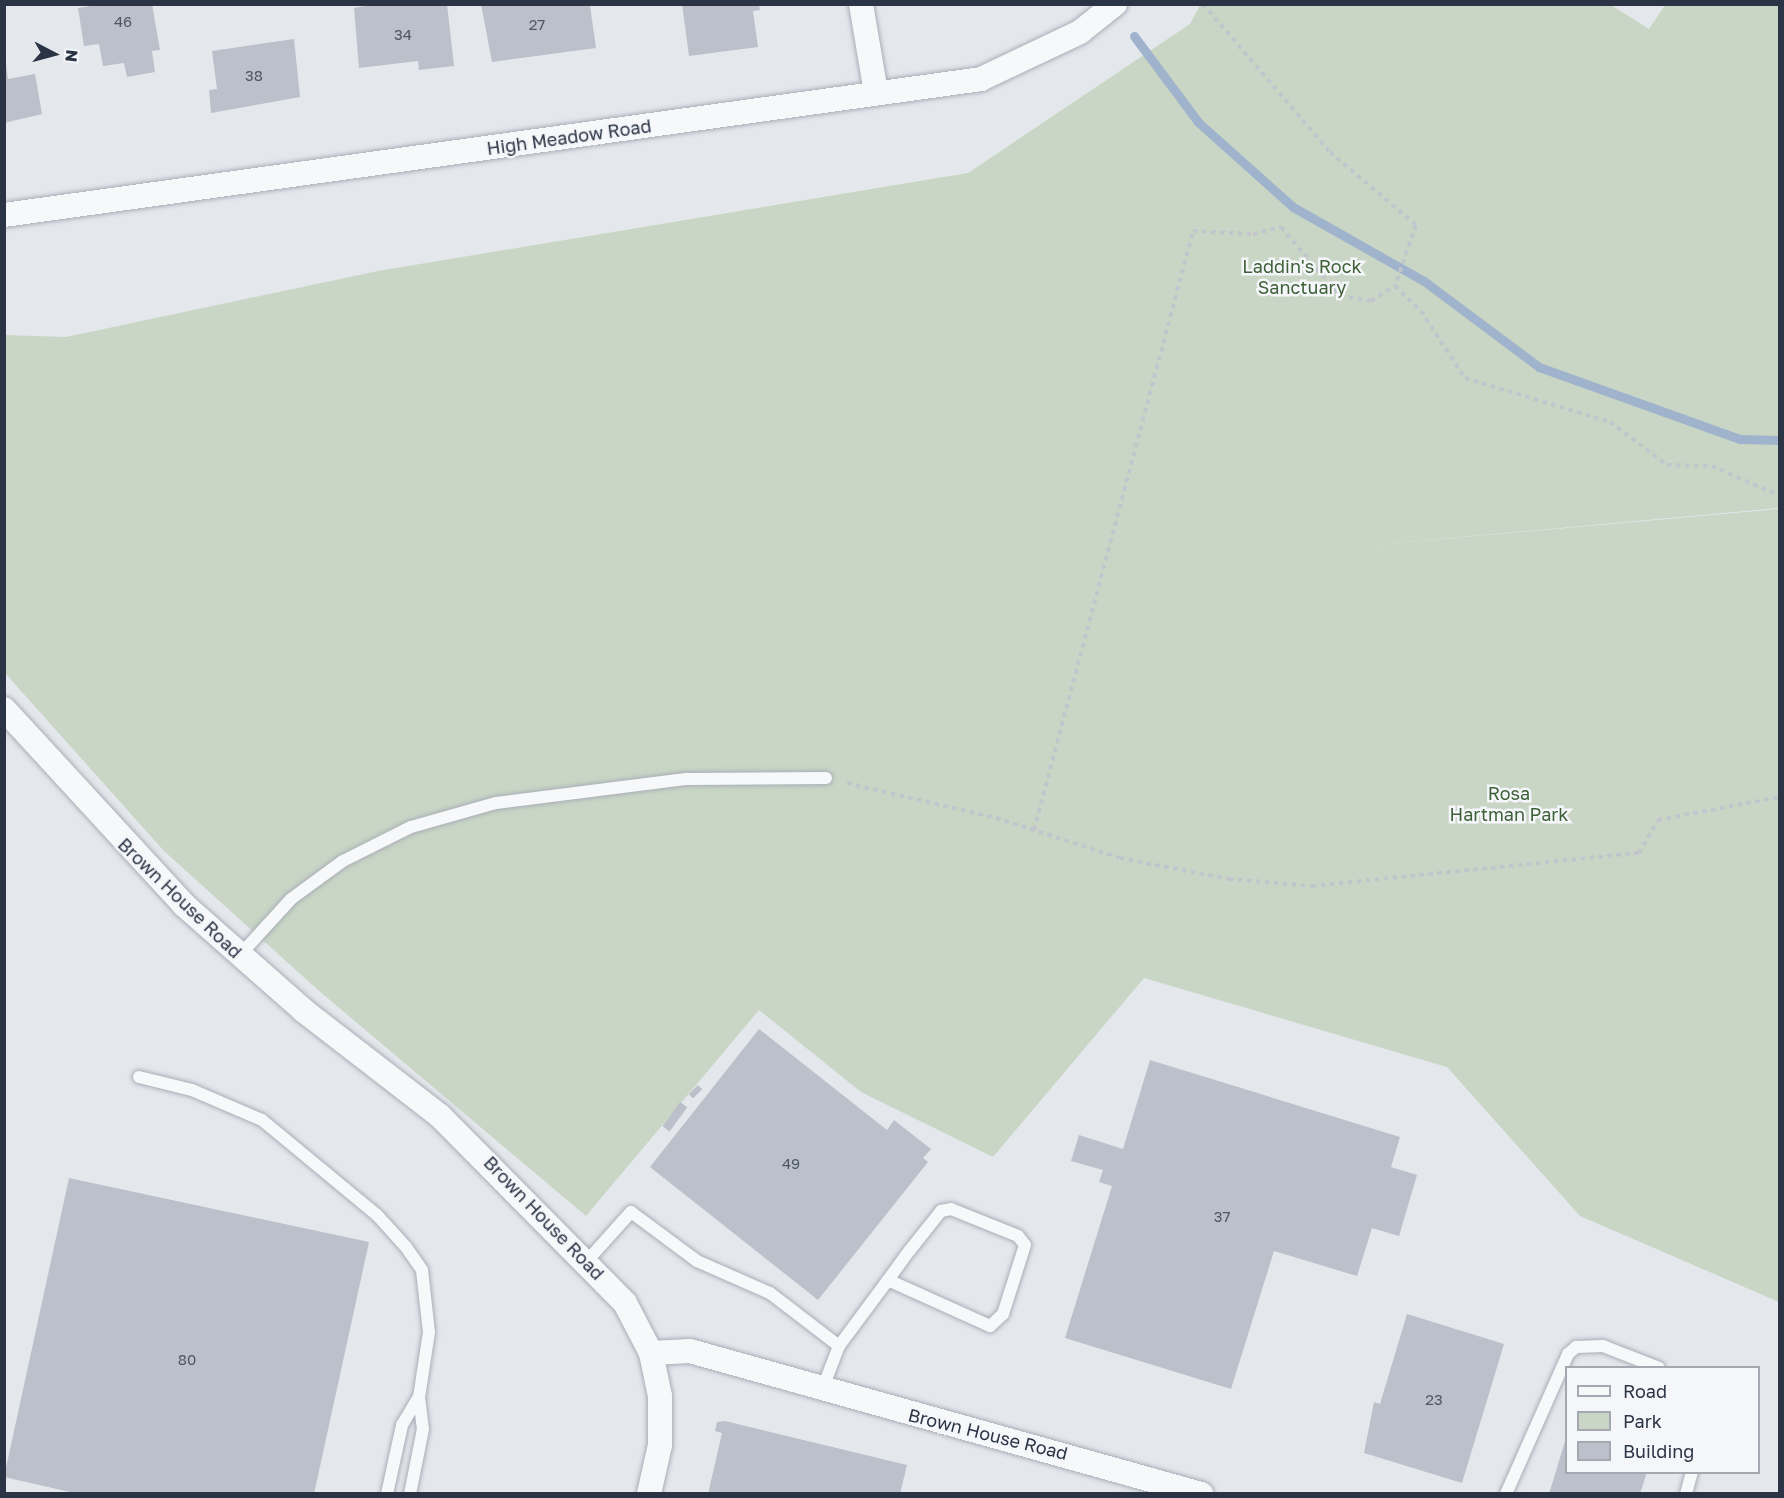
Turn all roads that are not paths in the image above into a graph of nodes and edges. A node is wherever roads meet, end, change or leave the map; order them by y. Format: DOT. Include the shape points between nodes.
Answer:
graph roads {
  1 [pos="861,4"];
  2 [pos="1115,4"];
  3 [pos="876,93"];
  4 [pos="4,214"];
  5 [pos="4,709"];
  6 [pos="826,778"];
  7 [pos="239,956"];
  8 [pos="139,1077"];
  9 [pos="587,1261"];
  10 [pos="888,1280"];
  11 [pos="839,1346"];
  12 [pos="651,1353"];
  13 [pos="1654,1366"];
  14 [pos="822,1390"];
  15 [pos="419,1397"];
  16 [pos="1692,1474"];
  17 [pos="387,1494"];
  18 [pos="410,1494"];
  19 [pos="649,1494"];
  20 [pos="1201,1494"];
  21 [pos="1506,1494"];
  22 [pos="1686,1494"];
  1 -- 3 [label="street"];
  2 -- 3 [label="street, High Meadow Road" via="1080,33 981,79"];
  3 -- 4 [label="street, High Meadow Road"];
  5 -- 7 [label="street, Brown House Road" via="140,861"];
  6 -- 7 [label="lane" via="687,779 496,803 411,827 343,861 291,899"];
  7 -- 9 [label="street, Brown House Road" via="440,1116"];
  8 -- 15 [label="lane" via="192,1090 262,1120 377,1215 406,1247 422,1270 428,1312"];
  9 -- 11 [label="lane" via="631,1212 697,1261 770,1293"];
  9 -- 12 [label="street, Brown House Road" via="625,1304"];
  10 -- 10 [label="lane" via="990,1326 1007,1306 1025,1245 1018,1236 945,1210"];
  10 -- 11 [label="lane"];
  11 -- 14 [label="lane"];
  12 -- 14 [label="street, Brown House Road" via="690,1351"];
  12 -- 19 [label="street" via="662,1427"];
  13 -- 21 [label="lane" via="1603,1346 1576,1347 1568,1354"];
  14 -- 20 [label="street, Brown House Road"];
  15 -- 17 [label="lane" via="402,1425"];
  15 -- 18 [label="lane" via="423,1429"];
  16 -- 22 [label="lane"];
}
